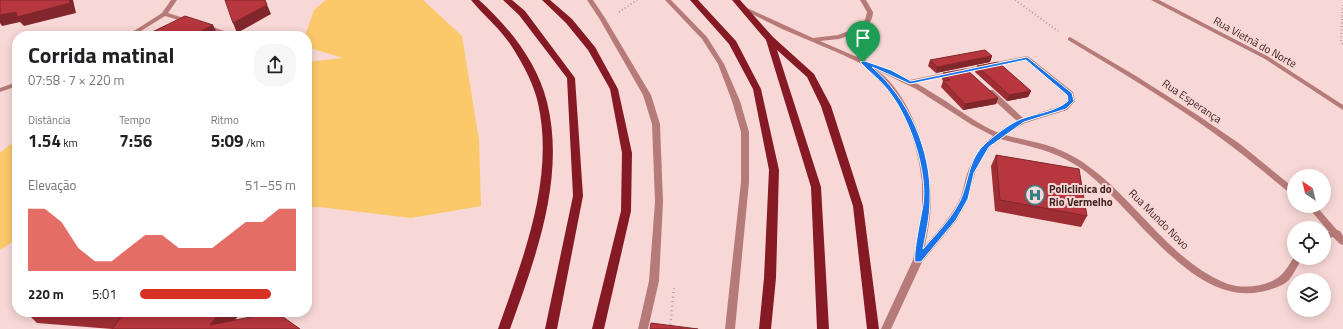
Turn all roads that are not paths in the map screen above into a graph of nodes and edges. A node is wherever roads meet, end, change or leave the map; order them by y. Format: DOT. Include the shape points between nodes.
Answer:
graph roads {
  1 [pos="174,0"];
  2 [pos="475,0"];
  3 [pos="507,0"];
  4 [pos="546,0"];
  5 [pos="590,0"];
  6 [pos="668,0"];
  7 [pos="694,0"];
  8 [pos="736,0"];
  9 [pos="863,0"];
  10 [pos="1154,0"];
  11 [pos="743,8"];
  12 [pos="164,14"];
  13 [pos="192,23"];
  14 [pos="199,25"];
  15 [pos="864,28"];
  16 [pos="136,31"];
  17 [pos="218,31"];
  18 [pos="770,39"];
  19 [pos="811,40"];
  20 [pos="1070,40"];
  21 [pos="863,62"];
  22 [pos="910,82"];
  23 [pos="12,86"];
  24 [pos="984,86"];
  25 [pos="0,90"];
  26 [pos="1343,108"];
  27 [pos="1022,121"];
  28 [pos="999,136"];
  29 [pos="1287,186"];
  30 [pos="1317,213"];
  31 [pos="1336,233"];
  32 [pos="1331,234"];
  33 [pos="1343,242"];
  34 [pos="918,260"];
  35 [pos="1293,265"];
  36 [pos="504,329"];
  37 [pos="551,329"];
  38 [pos="598,329"];
  39 [pos="643,329"];
  40 [pos="730,329"];
  41 [pos="765,329"];
  42 [pos="823,329"];
  43 [pos="873,329"];
  44 [pos="886,329"];
  1 -- 12 [label="street"];
  2 -- 36 [label="main road" via="508,34 529,67 543,104 548,140 544,192 532,250"];
  3 -- 37 [label="main road" via="522,12 571,78 578,196"];
  4 -- 38 [label="main road" via="569,20 592,49 614,89 627,153 626,211"];
  5 -- 39 [label="street" via="647,95 656,124 659,202 654,281"];
  6 -- 40 [label="street" via="705,38 721,64 736,100 745,132 745,182"];
  7 -- 41 [label="main road" via="733,43 757,89 774,170 770,278"];
  8 -- 11 [label="main road"];
  9 -- 15 [label="street" via="870,12 870,20"];
  10 -- 26 [label="street, Rua Vietnã do Norte" via="1267,58"];
  11 -- 18 [label="main road"];
  11 -- 19 [label="street"];
  12 -- 13 [label="street"];
  12 -- 16 [label="street"];
  14 -- 17 [label="street"];
  15 -- 19 [label="street" via="839,37"];
  15 -- 21 [label="street" via="858,36 857,43"];
  18 -- 42 [label="main road" via="816,187"];
  18 -- 43 [label="main road" via="811,76 826,106 858,206"];
  19 -- 21 [label="street"];
  20 -- 29 [label="street, Rua Esperança" via="1199,119"];
  21 -- 22 [label="street, Rua Mundo Novo"];
  21 -- 34 [label="street" via="882,78 894,93 913,126 924,163 927,200"];
  22 -- 27 [label="street" via="970,73 1027,58 1070,94 1071,101 1064,108"];
  22 -- 28 [label="street, Rua Mundo Novo"];
  23 -- 25 [label="street"];
  24 -- 27 [label="street"];
  27 -- 28 [label="street"];
  28 -- 34 [label="street" via="987,145 978,158 964,199 954,218"];
  28 -- 35 [label="street, Rua Mundo Novo" via="1060,152 1086,167 1113,190 1186,263 1227,287 1246,290 1261,288 1283,279"];
  30 -- 31 [label="street"];
  31 -- 32 [label="street"];
  31 -- 33 [label="street"];
  34 -- 44 [label="street"];
}
